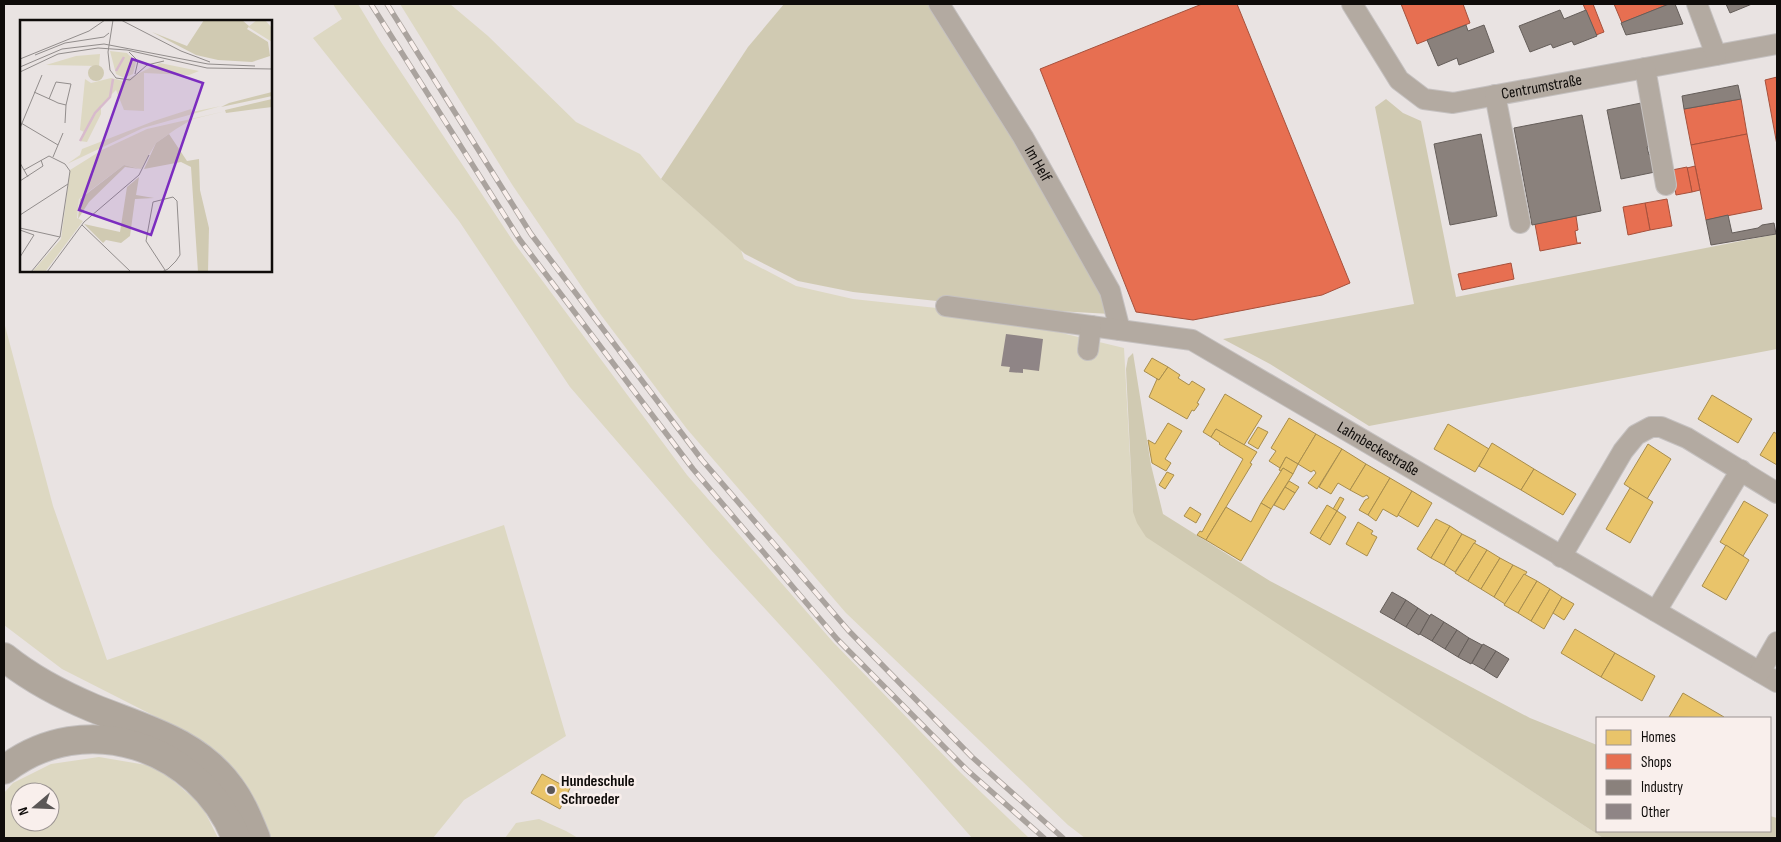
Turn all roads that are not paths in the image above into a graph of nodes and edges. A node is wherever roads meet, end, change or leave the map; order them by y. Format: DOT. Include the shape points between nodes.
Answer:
graph roads {
  1 [pos="939,4"];
  2 [pos="1352,4"];
  3 [pos="1696,4"];
  4 [pos="1777,44"];
  5 [pos="1716,55"];
  6 [pos="1644,68"];
  7 [pos="1495,95"];
  8 [pos="1666,185"];
  9 [pos="1520,223"];
  10 [pos="946,306"];
  11 [pos="1091,326"];
  12 [pos="1120,330"];
  13 [pos="1088,350"];
  14 [pos="1741,470"];
  15 [pos="1777,493"];
  16 [pos="1561,557"];
  17 [pos="1656,611"];
  18 [pos="1777,642"];
  19 [pos="4,657"];
  20 [pos="1760,672"];
  21 [pos="1777,682"];
  22 [pos="4,770"];
  23 [pos="236,838"];
  24 [pos="256,838"];
  1 -- 12 [label="street, Im Helf" via="1023,137 1110,291"];
  2 -- 7 [label="street, Centrumstraße" via="1399,80 1424,99 1453,103"];
  3 -- 5 [label="street"];
  4 -- 5 [label="street, Centrumstraße"];
  5 -- 6 [label="street, Centrumstraße"];
  6 -- 7 [label="street, Centrumstraße"];
  6 -- 8 [label="street"];
  7 -- 9 [label="street"];
  10 -- 11 [label="street, Lahnbeckestraße"];
  11 -- 12 [label="street, Lahnbeckestraße"];
  11 -- 13 [label="street"];
  12 -- 16 [label="street, Lahnbeckestraße" via="1192,340"];
  14 -- 15 [label="street"];
  14 -- 16 [label="street" via="1660,427 1651,427 1636,434"];
  14 -- 17 [label="street"];
  16 -- 17 [label="street, Lahnbeckestraße"];
  17 -- 20 [label="street, Lahnbeckestraße"];
  18 -- 20 [label="street"];
  19 -- 24 [label="highway" via="62,694 182,744 210,765 230,786"];
  20 -- 21 [label="street, Lahnbeckestraße"];
  22 -- 23 [label="highway" via="29,755 79,740 102,739 148,749 172,760 194,777 218,804"];
}
